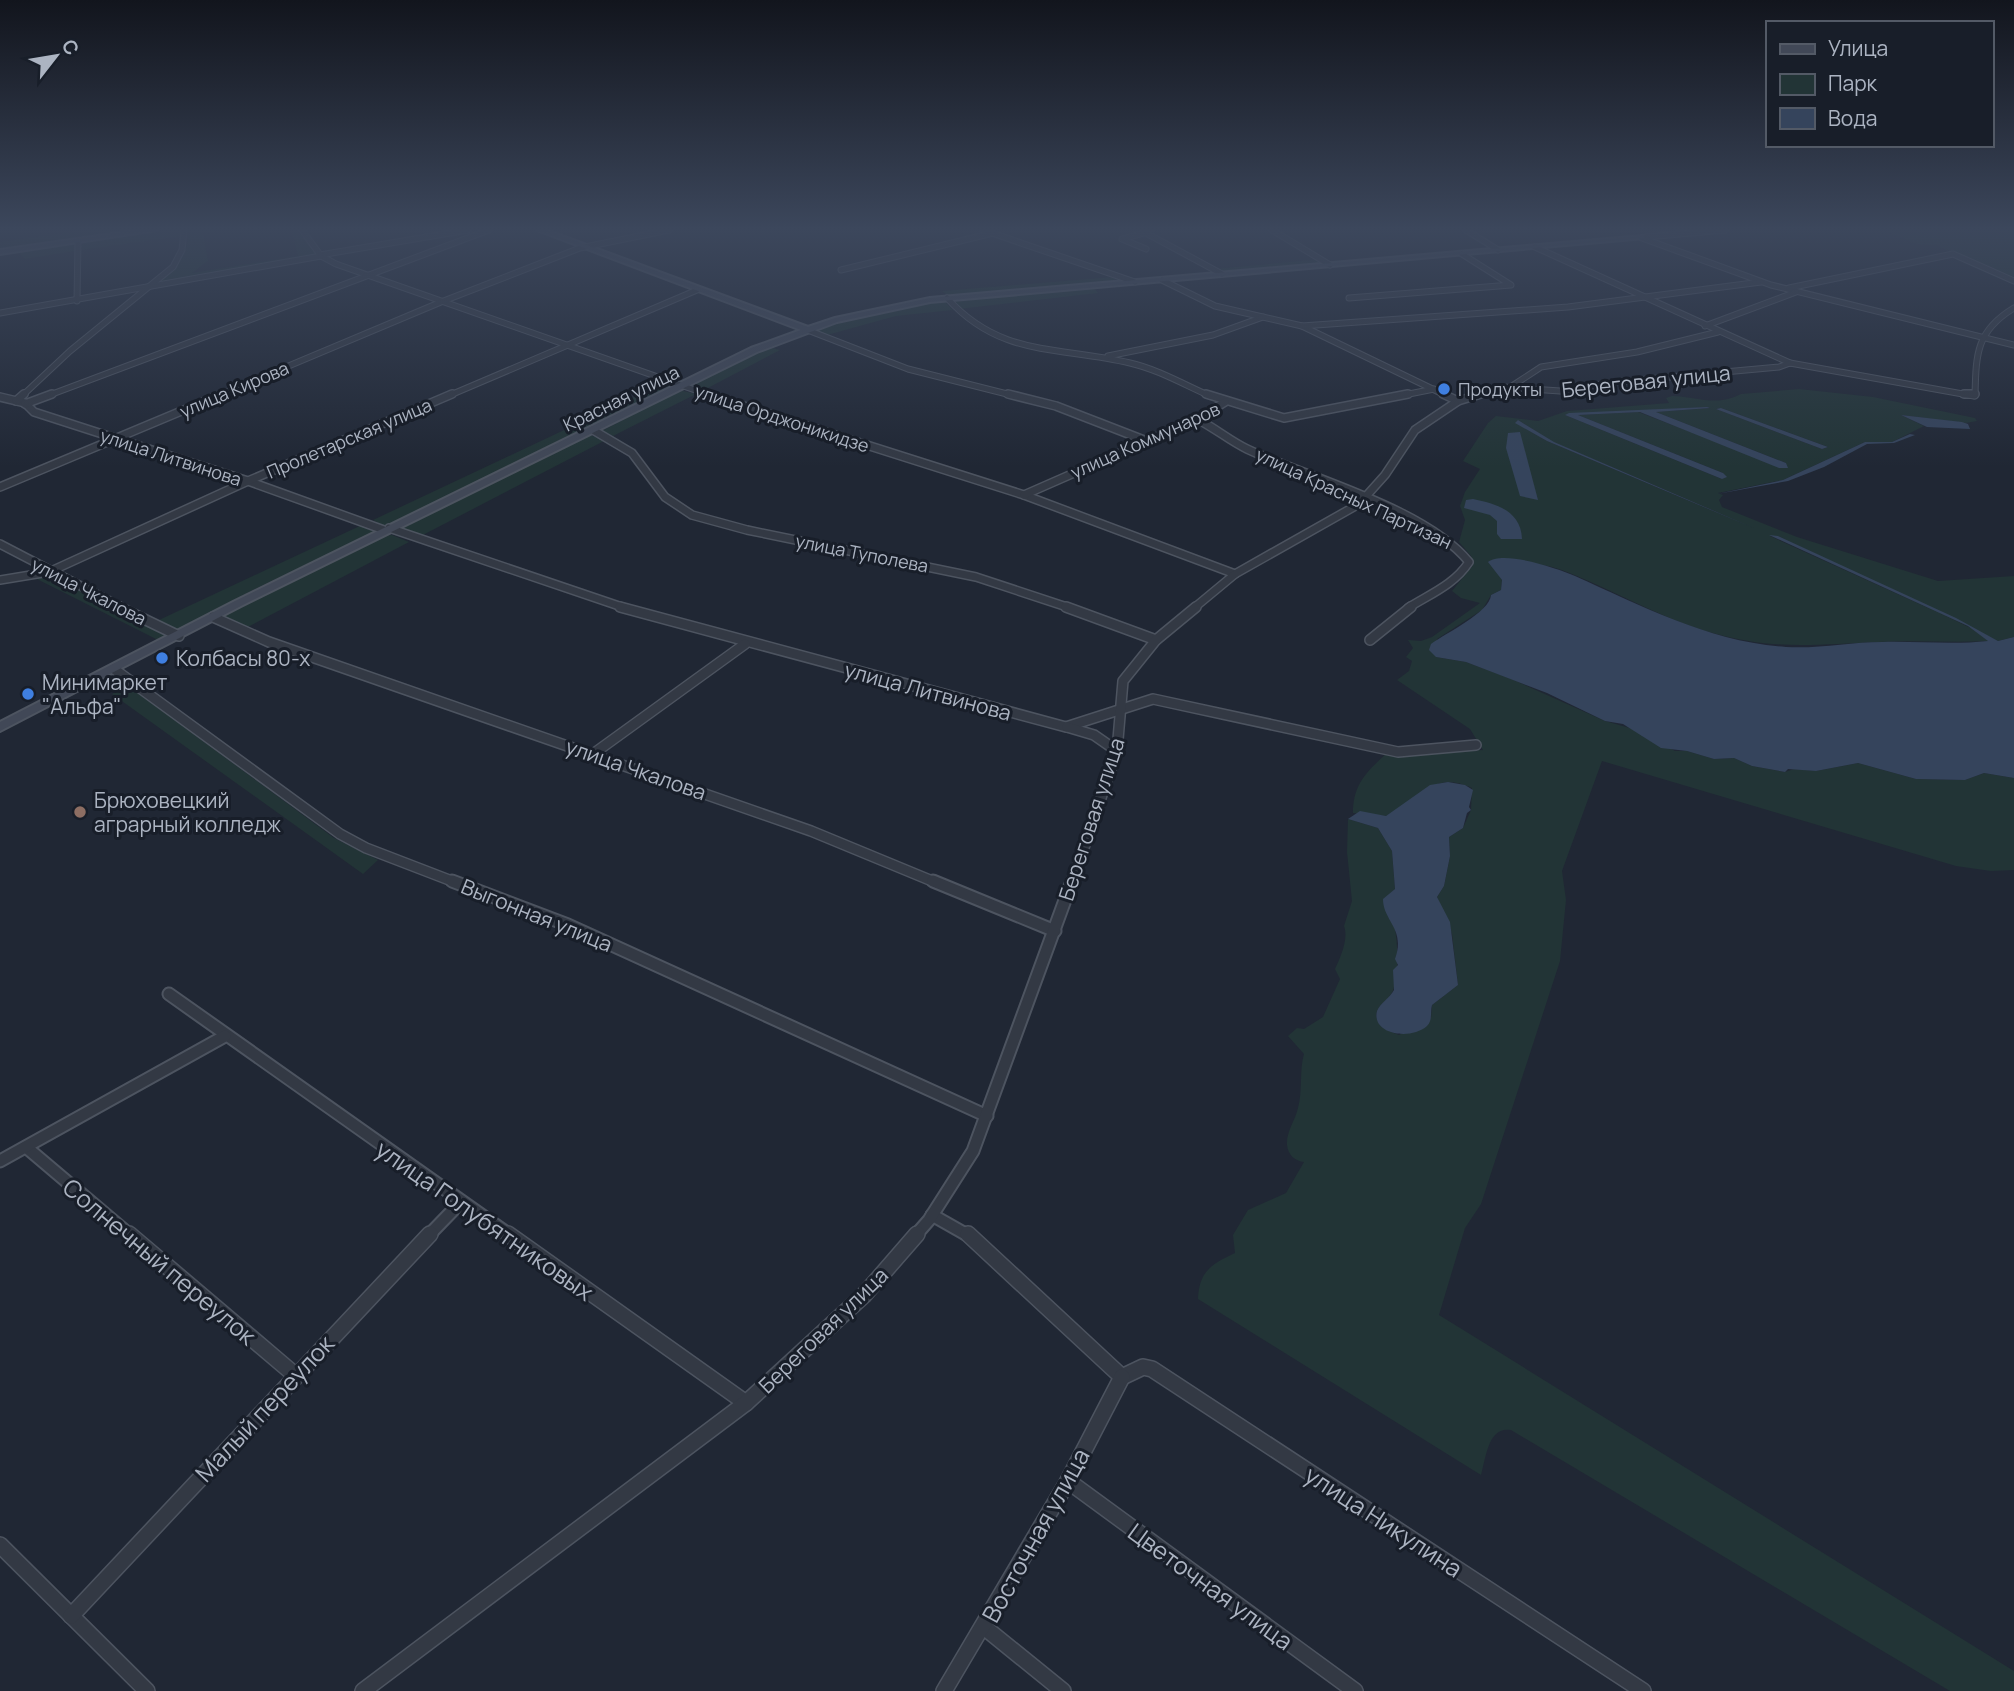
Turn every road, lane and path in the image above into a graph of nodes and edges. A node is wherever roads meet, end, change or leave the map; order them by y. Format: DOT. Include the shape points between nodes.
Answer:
graph roads {
  1 [pos="26,309"];
  2 [pos="121,309"];
  3 [pos="274,309"];
  4 [pos="425,309"];
  5 [pos="461,309"];
  6 [pos="651,309"];
  7 [pos="748,309"];
  8 [pos="878,309"];
  9 [pos="957,309"];
  10 [pos="1229,309"];
  11 [pos="1536,309"];
  12 [pos="1668,309"];
  13 [pos="1751,309"];
  14 [pos="1864,309"];
  15 [pos="2013,309"];
  16 [pos="0,313"];
  17 [pos="1263,317"];
  18 [pos="1302,326"];
  19 [pos="1705,326"];
  20 [pos="805,330"];
  21 [pos="1718,332"];
  22 [pos="1980,338"];
  23 [pos="564,345"];
  24 [pos="2014,345"];
  25 [pos="1100,357"];
  26 [pos="1790,363"];
  27 [pos="681,386"];
  28 [pos="1513,386"];
  29 [pos="1434,389"];
  30 [pos="0,397"];
  31 [pos="16,401"];
  32 [pos="1458,401"];
  33 [pos="1225,402"];
  34 [pos="25,404"];
  35 [pos="1197,419"];
  36 [pos="593,430"];
  37 [pos="116,439"];
  38 [pos="1144,440"];
  39 [pos="247,481"];
  40 [pos="0,487"];
  41 [pos="1024,495"];
  42 [pos="1364,499"];
  43 [pos="386,529"];
  44 [pos="0,544"];
  45 [pos="48,572"];
  46 [pos="1235,574"];
  47 [pos="0,580"];
  48 [pos="213,617"];
  49 [pos="179,636"];
  50 [pos="1156,640"];
  51 [pos="1370,640"];
  52 [pos="745,644"];
  53 [pos="114,669"];
  54 [pos="1122,708"];
  55 [pos="0,727"];
  56 [pos="1066,727"];
  57 [pos="1476,746"];
  58 [pos="1117,751"];
  59 [pos="593,754"];
  60 [pos="1055,931"];
  61 [pos="169,995"];
  62 [pos="225,1036"];
  63 [pos="986,1116"];
  64 [pos="26,1147"];
  65 [pos="0,1161"];
  66 [pos="460,1203"];
  67 [pos="932,1216"];
  68 [pos="295,1375"];
  69 [pos="1122,1377"];
  70 [pos="746,1402"];
  71 [pos="1068,1481"];
  72 [pos="0,1545"];
  73 [pos="71,1616"];
  74 [pos="984,1627"];
  75 [pos="147,1691"];
  76 [pos="363,1691"];
  77 [pos="944,1691"];
  78 [pos="1063,1691"];
  79 [pos="1355,1691"];
  80 [pos="1643,1691"];
  1 -- 16 [label="street"];
  2 -- 31 [label="street"];
  3 -- 34 [label="street"];
  4 -- 37 [label="street, улица Кирова"];
  5 -- 23 [label="street, улица Орджоникидзе"];
  6 -- 23 [label="street, Пролетарская улица"];
  7 -- 20 [label="street"];
  8 -- 20 [label="street, Красная улица"];
  9 -- 25 [label="street" via="1016,345"];
  10 -- 17 [label="street"];
  11 -- 18 [label="street" via="1359,318"];
  12 -- 19 [label="street"];
  13 -- 19 [label="street"];
  14 -- 22 [label="street"];
  15 -- 22 [label="street"];
  17 -- 18 [label="street"];
  17 -- 25 [label="street" via="1213,335"];
  18 -- 29 [label="street"];
  19 -- 21 [label="street"];
  20 -- 27 [label="street, Красная улица"];
  20 -- 38 [label="street" via="908,369 1056,406"];
  21 -- 26 [label="street"];
  21 -- 28 [label="street" via="1637,352 1541,367"];
  22 -- 24 [label="street"];
  22 -- 26 [label="street, Береговая улица" via="1975,396"];
  23 -- 27 [label="street, улица Орджоникидзе"];
  23 -- 39 [label="street, Пролетарская улица"];
  25 -- 33 [label="street" via="1139,365"];
  26 -- 28 [label="street, Береговая улица" via="1569,390"];
  27 -- 36 [label="street, Красная улица"];
  27 -- 41 [label="street, улица Орджоникидзе"];
  28 -- 32 [label="street, Береговая улица"];
  29 -- 32 [label="street"];
  29 -- 33 [label="street, улица Коммунаров" via="1291,418"];
  30 -- 31 [label="street, улица Литвинова"];
  31 -- 34 [label="street, улица Литвинова"];
  32 -- 42 [label="street, Береговая улица" via="1415,430"];
  33 -- 35 [label="street, улица Коммунаров"];
  34 -- 37 [label="street, улица Литвинова" via="34,412"];
  35 -- 38 [label="street, улица Коммунаров"];
  35 -- 42 [label="street, улица Красных Партизан" via="1247,449"];
  36 -- 43 [label="street, Красная улица"];
  36 -- 50 [label="street, улица Туполева" via="632,453 665,497 692,515 976,577"];
  37 -- 39 [label="street, улица Литвинова"];
  37 -- 40 [label="street, улица Кирова"];
  38 -- 41 [label="street, улица Коммунаров"];
  39 -- 43 [label="street, улица Литвинова"];
  39 -- 45 [label="street, Пролетарская улица"];
  41 -- 46 [label="street, улица Орджоникидзе"];
  42 -- 46 [label="street, Береговая улица"];
  42 -- 51 [label="street, улица Красных Партизан" via="1451,540 1469,562 1447,584"];
  43 -- 48 [label="street, Красная улица"];
  43 -- 52 [label="street, улица Литвинова" via="608,604"];
  44 -- 45 [label="street, улица Чкалова"];
  45 -- 47 [label="street, Пролетарская улица"];
  45 -- 49 [label="street, улица Чкалова"];
  46 -- 50 [label="street, Береговая улица"];
  48 -- 49 [label="street, Красная улица"];
  48 -- 59 [label="street, улица Чкалова" via="269,642"];
  49 -- 53 [label="street, Красная улица"];
  50 -- 54 [label="street, Береговая улица" via="1127,672"];
  52 -- 56 [label="street, улица Литвинова"];
  52 -- 59 [label="street"];
  53 -- 55 [label="street, Красная улица"];
  53 -- 63 [label="street, Выгонная улица" via="340,834 366,848 568,925"];
  54 -- 56 [label="street"];
  54 -- 57 [label="street" via="1158,700 1398,752"];
  54 -- 58 [label="street, Береговая улица"];
  56 -- 58 [label="street, улица Литвинова" via="1094,735"];
  58 -- 60 [label="street, Береговая улица"];
  59 -- 60 [label="street, улица Чкалова" via="811,831"];
  60 -- 63 [label="street, Береговая улица"];
  61 -- 62 [label="street, улица Голубятниковых"];
  62 -- 64 [label="street"];
  62 -- 66 [label="street, улица Голубятниковых"];
  63 -- 67 [label="street, Береговая улица" via="973,1151"];
  64 -- 65 [label="street"];
  64 -- 68 [label="street, Солнечный переулок"];
  66 -- 68 [label="street, Малый переулок"];
  66 -- 70 [label="street, улица Голубятниковых"];
  67 -- 69 [label="street" via="964,1231"];
  67 -- 70 [label="street, Береговая улица" via="864,1296"];
  68 -- 73 [label="street, Малый переулок"];
  69 -- 71 [label="street, Восточная улица"];
  69 -- 80 [label="street, улица Никулина" via="1143,1367 1152,1369"];
  70 -- 76 [label="street, Береговая улица"];
  71 -- 74 [label="street, Восточная улица"];
  71 -- 79 [label="street, Цветочная улица"];
  72 -- 73 [label="street"];
  73 -- 75 [label="street"];
  74 -- 77 [label="street, Восточная улица"];
  74 -- 78 [label="street"];
}
